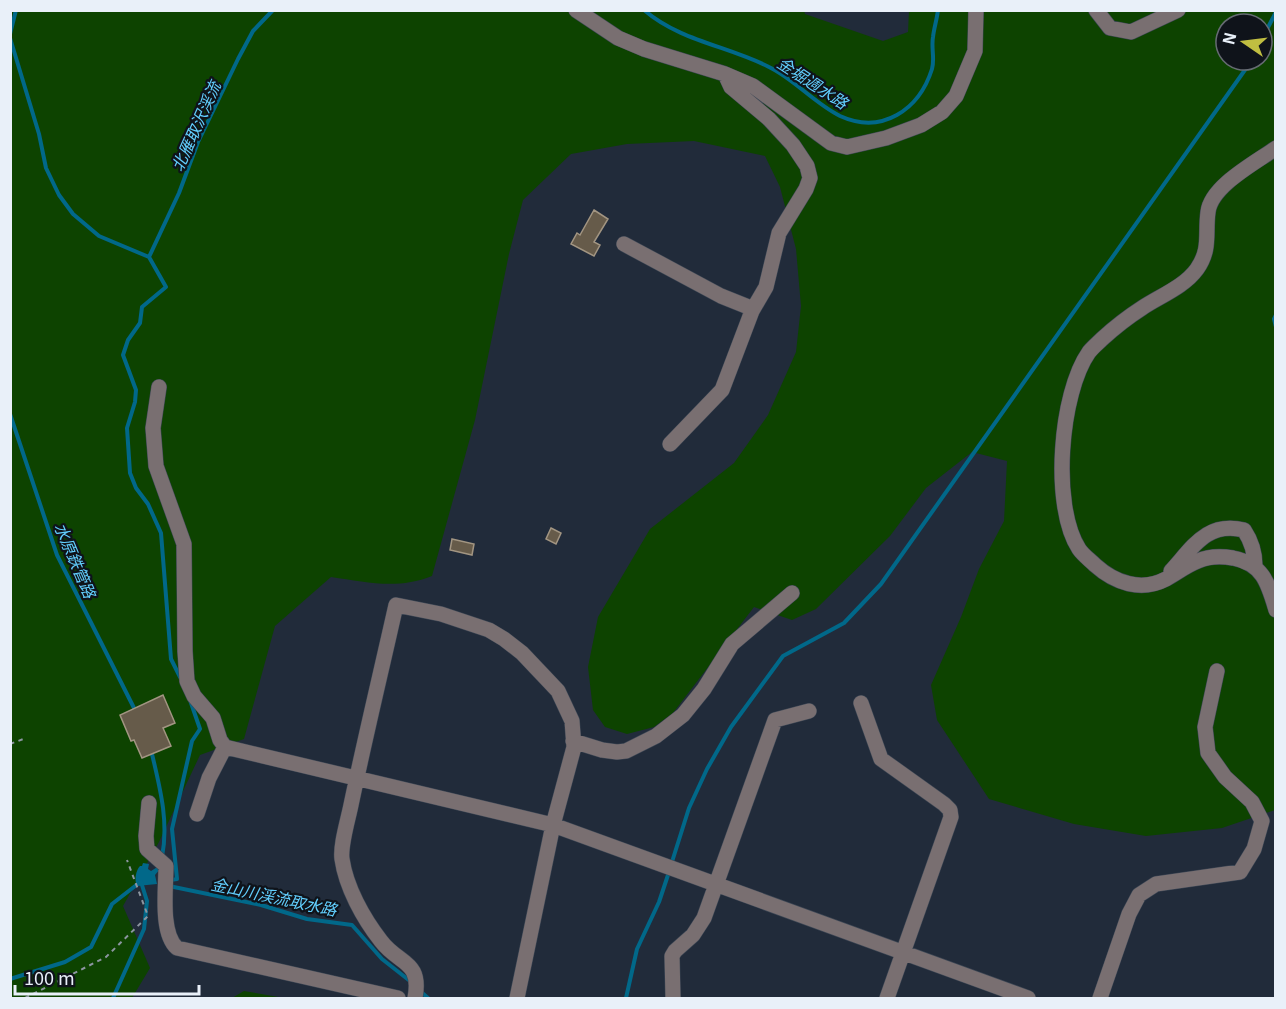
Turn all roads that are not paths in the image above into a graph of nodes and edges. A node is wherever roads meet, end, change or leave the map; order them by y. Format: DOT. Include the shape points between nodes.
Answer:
graph roads {
  1 [pos="576,10"];
  2 [pos="976,10"];
  3 [pos="1096,10"];
  4 [pos="1178,10"];
  5 [pos="725,74"];
  6 [pos="1275,148"];
  7 [pos="624,244"];
  8 [pos="752,311"];
  9 [pos="159,387"];
  10 [pos="670,444"];
  11 [pos="1255,566"];
  12 [pos="1163,580"];
  13 [pos="792,593"];
  14 [pos="1275,610"];
  15 [pos="1217,671"];
  16 [pos="861,703"];
  17 [pos="809,711"];
  18 [pos="573,741"];
  19 [pos="225,747"];
  20 [pos="357,777"];
  21 [pos="149,803"];
  22 [pos="197,814"];
  23 [pos="554,825"];
  24 [pos="716,884"];
  25 [pos="902,952"];
  26 [pos="398,999"];
  27 [pos="415,999"];
  28 [pos="517,999"];
  29 [pos="673,999"];
  30 [pos="887,999"];
  31 [pos="1028,999"];
  32 [pos="1100,999"];
  1 -- 5 [label="street" via="618,38"];
  2 -- 5 [label="street" via="975,51 956,96 921,125 867,144 848,147 831,143 753,86"];
  3 -- 4 [label="street" via="1110,28 1131,32"];
  5 -- 8 [label="street" via="731,87 793,145 810,178 779,233 766,287"];
  6 -- 12 [label="street" via="1226,183 1211,201 1204,255 1188,279 1101,340 1090,351 1074,384 1061,462 1068,525 1080,550 1122,583 1138,585"];
  7 -- 8 [label="street"];
  8 -- 10 [label="street" via="722,390"];
  9 -- 19 [label="street" via="153,428 155,456 184,544 187,681 213,718"];
  11 -- 12 [label="street" via="1228,557 1210,557"];
  11 -- 12 [label="street" via="1251,540 1244,530 1214,529"];
  11 -- 14 [label="street" via="1268,586"];
  13 -- 18 [label="street" via="732,644 683,716 656,736 617,752"];
  15 -- 32 [label="street" via="1205,728 1208,753 1225,777 1252,802 1262,821 1254,849 1240,872 1156,884 1139,895"];
  16 -- 25 [label="street" via="881,759 950,810 951,817"];
  17 -- 24 [label="street" via="775,720"];
  18 -- 20 [label="street" via="572,721 558,691 504,639 441,614 396,605"];
  18 -- 23 [label="street"];
  19 -- 20 [label="street"];
  19 -- 22 [label="street"];
  20 -- 23 [label="street"];
  20 -- 27 [label="street" via="341,857 347,881 382,943 410,966 417,985"];
  21 -- 26 [label="street" via="147,849 166,866 166,923 177,948"];
  23 -- 24 [label="street"];
  23 -- 28 [label="street"];
  24 -- 25 [label="street"];
  24 -- 29 [label="street" via="704,918 672,956"];
  25 -- 30 [label="street"];
  25 -- 31 [label="street"];
}
